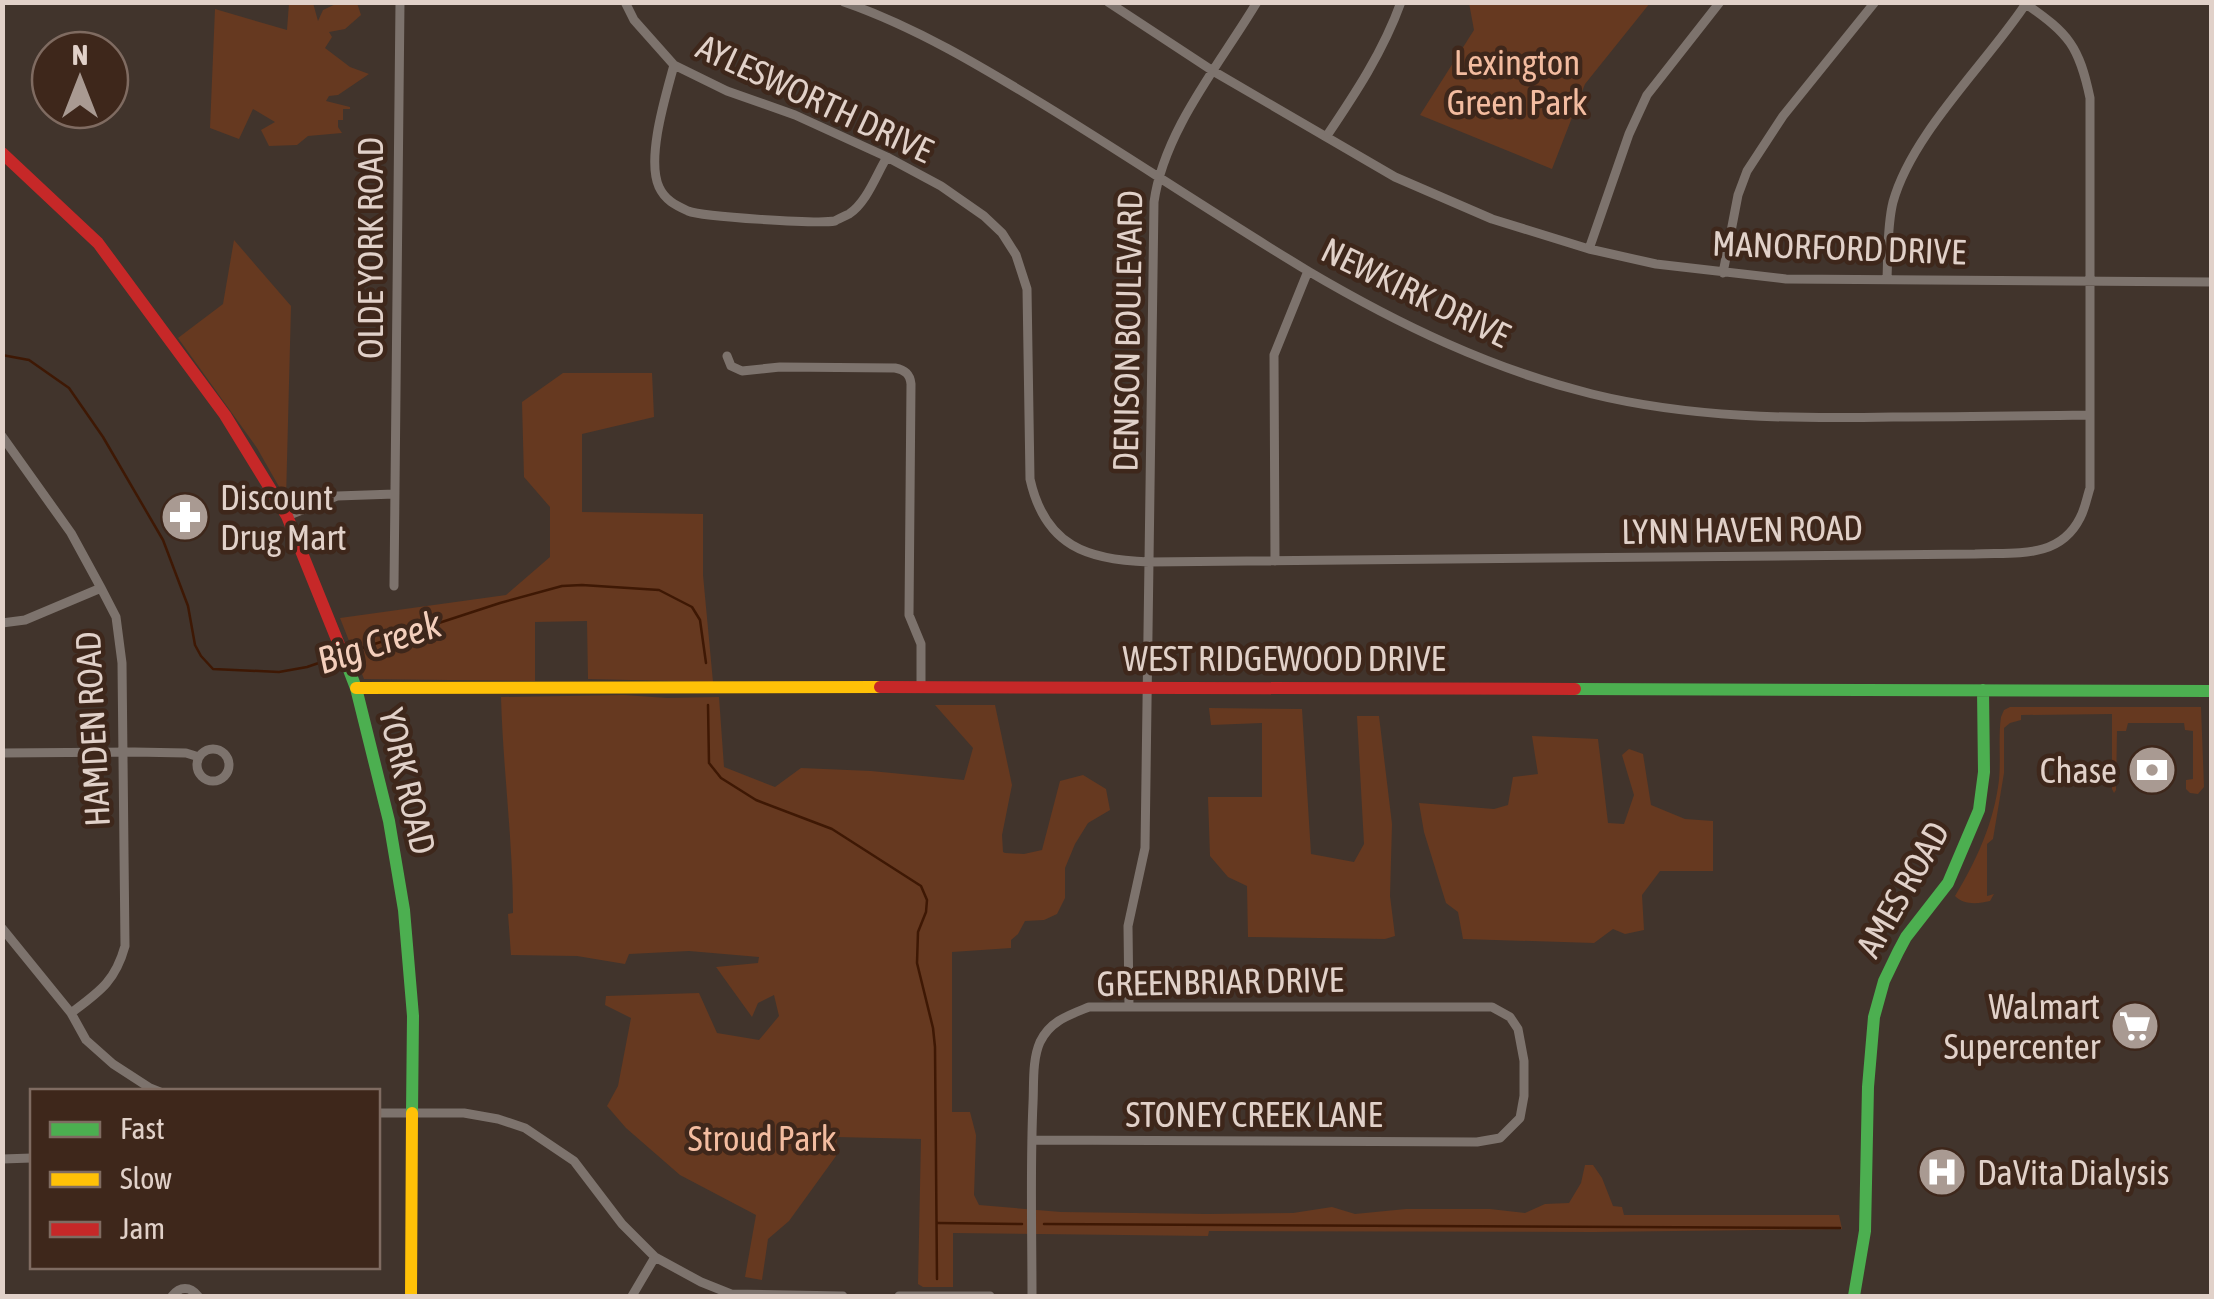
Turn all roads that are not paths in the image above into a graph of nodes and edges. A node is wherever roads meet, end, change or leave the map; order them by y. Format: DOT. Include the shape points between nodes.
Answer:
graph roads {
  1 [pos="400,2"];
  2 [pos="625,2"];
  3 [pos="844,2"];
  4 [pos="1108,2"];
  5 [pos="1257,2"];
  6 [pos="1401,2"];
  7 [pos="1720,2"];
  8 [pos="1875,2"];
  9 [pos="2026,4"];
  10 [pos="674,65"];
  11 [pos="1214,71"];
  12 [pos="1326,138"];
  13 [pos="2,153"];
  14 [pos="887,157"];
  15 [pos="1158,175"];
  16 [pos="1590,249"];
  17 [pos="1308,271"];
  18 [pos="1723,273"];
  19 [pos="1886,279"];
  20 [pos="2090,279"];
  21 [pos="2212,282"];
  22 [pos="727,356"];
  23 [pos="2090,415"];
  24 [pos="2,436"];
  25 [pos="7,449"];
  26 [pos="395,494"];
  27 [pos="287,516"];
  28 [pos="1275,561"];
  29 [pos="1150,562"];
  30 [pos="394,586"];
  31 [pos="101,588"];
  32 [pos="2,624"];
  33 [pos="921,687"];
  34 [pos="356,688"];
  35 [pos="1148,688"];
  36 [pos="1983,690"];
  37 [pos="2212,692"];
  38 [pos="124,752"];
  39 [pos="2,753"];
  40 [pos="199,757"];
  41 [pos="2,928"];
  42 [pos="1129,1007"];
  43 [pos="70,1013"];
  44 [pos="151,1089"];
  45 [pos="380,1112"];
  46 [pos="413,1112"];
  47 [pos="1032,1140"];
  48 [pos="1476,1142"];
  49 [pos="30,1158"];
  50 [pos="2,1159"];
  51 [pos="656,1258"];
  52 [pos="731,1295"];
  53 [pos="172,1296"];
  54 [pos="198,1296"];
  55 [pos="412,1296"];
  56 [pos="632,1296"];
  57 [pos="843,1296"];
  58 [pos="899,1296"];
  59 [pos="990,1296"];
  60 [pos="1032,1296"];
  61 [pos="1854,1296"];
  1 -- 26 [label="street, OLDE YORK ROAD"];
  2 -- 10 [label="street, AYLESWORTH DRIVE"];
  3 -- 15 [label="street, NEWKIRK DRIVE" via="983,68"];
  4 -- 11 [label="street, MANORFORD DRIVE"];
  5 -- 11 [label="street, DENISON BOULEVARD"];
  6 -- 12 [label="street" via="1368,74"];
  7 -- 16 [label="street" via="1647,95"];
  8 -- 18 [label="street" via="1747,171"];
  9 -- 19 [label="street" via="1908,164 1892,204"];
  9 -- 20 [label="street, LYNN HAVEN ROAD" via="2072,42 2084,68 2090,98"];
  10 -- 14 [label="street, AYLESWORTH DRIVE"];
  10 -- 14 [label="street" via="658,125 657,183 668,201 692,213 836,221 860,203"];
  11 -- 12 [label="street, MANORFORD DRIVE"];
  11 -- 15 [label="street, DENISON BOULEVARD"];
  12 -- 16 [label="street, MANORFORD DRIVE" via="1492,219"];
  13 -- 27 [label="main road, YORK ROAD" via="98,243 225,415"];
  14 -- 29 [label="street, AYLESWORTH DRIVE" via="984,216 1016,255 1029,310 1030,479 1048,523 1087,553"];
  15 -- 17 [label="street, NEWKIRK DRIVE"];
  15 -- 29 [label="street, DENISON BOULEVARD"];
  16 -- 18 [label="street, MANORFORD DRIVE"];
  17 -- 23 [label="street, NEWKIRK DRIVE" via="1477,358 1592,394 1806,418"];
  17 -- 28 [label="street" via="1274,355"];
  18 -- 19 [label="street, MANORFORD DRIVE"];
  19 -- 20 [label="street, MANORFORD DRIVE"];
  20 -- 21 [label="street, MANORFORD DRIVE"];
  20 -- 23 [label="street, LYNN HAVEN ROAD"];
  22 -- 33 [label="street" via="742,371 895,368 909,376 909,612 921,646"];
  23 -- 28 [label="street, LYNN HAVEN ROAD" via="2090,488 2080,518 2066,539 2044,551"];
  24 -- 25 [label="street, HAMDEN ROAD"];
  25 -- 31 [label="street, HAMDEN ROAD" via="70,533"];
  26 -- 27 [label="street" via="337,496"];
  26 -- 30 [label="street, OLDE YORK ROAD"];
  27 -- 34 [label="main road, YORK ROAD"];
  28 -- 29 [label="street, LYNN HAVEN ROAD"];
  29 -- 35 [label="street, DENISON BOULEVARD"];
  31 -- 32 [label="street"];
  31 -- 38 [label="street, HAMDEN ROAD" via="116,617"];
  33 -- 34 [label="main road, WEST RIDGEWOOD DRIVE"];
  33 -- 35 [label="main road, WEST RIDGEWOOD DRIVE"];
  34 -- 46 [label="main road, YORK ROAD" via="404,910"];
  35 -- 36 [label="main road, WEST RIDGEWOOD DRIVE"];
  35 -- 42 [label="street, DENISON BOULEVARD" via="1145,848 1128,926"];
  36 -- 37 [label="main road, WEST RIDGEWOOD DRIVE"];
  36 -- 61 [label="main road, AMES ROAD" via="1980,810 1948,883 1898,952 1874,1017 1865,1231"];
  38 -- 39 [label="street"];
  38 -- 40 [label="street"];
  38 -- 43 [label="street, HAMDEN ROAD" via="125,946 104,989"];
  41 -- 43 [label="street"];
  42 -- 47 [label="street, GREENBRIAR DRIVE" via="1088,1007 1048,1029 1035,1064"];
  42 -- 48 [label="street, GREENBRIAR DRIVE" via="1492,1007 1518,1029 1524,1096 1520,1118 1500,1138"];
  43 -- 44 [label="street" via="86,1040"];
  45 -- 46 [label="street"];
  46 -- 51 [label="street" via="464,1112 525,1128 574,1161"];
  46 -- 55 [label="main road, YORK ROAD"];
  47 -- 48 [label="street, STONEY CREEK LANE"];
  47 -- 60 [label="street, GREENBRIAR DRIVE"];
  49 -- 50 [label="street"];
  51 -- 52 [label="street"];
  51 -- 56 [label="street"];
  52 -- 57 [label="street"];
  53 -- 54 [label="street" via="185,1288"];
  58 -- 59 [label="street"];
}
